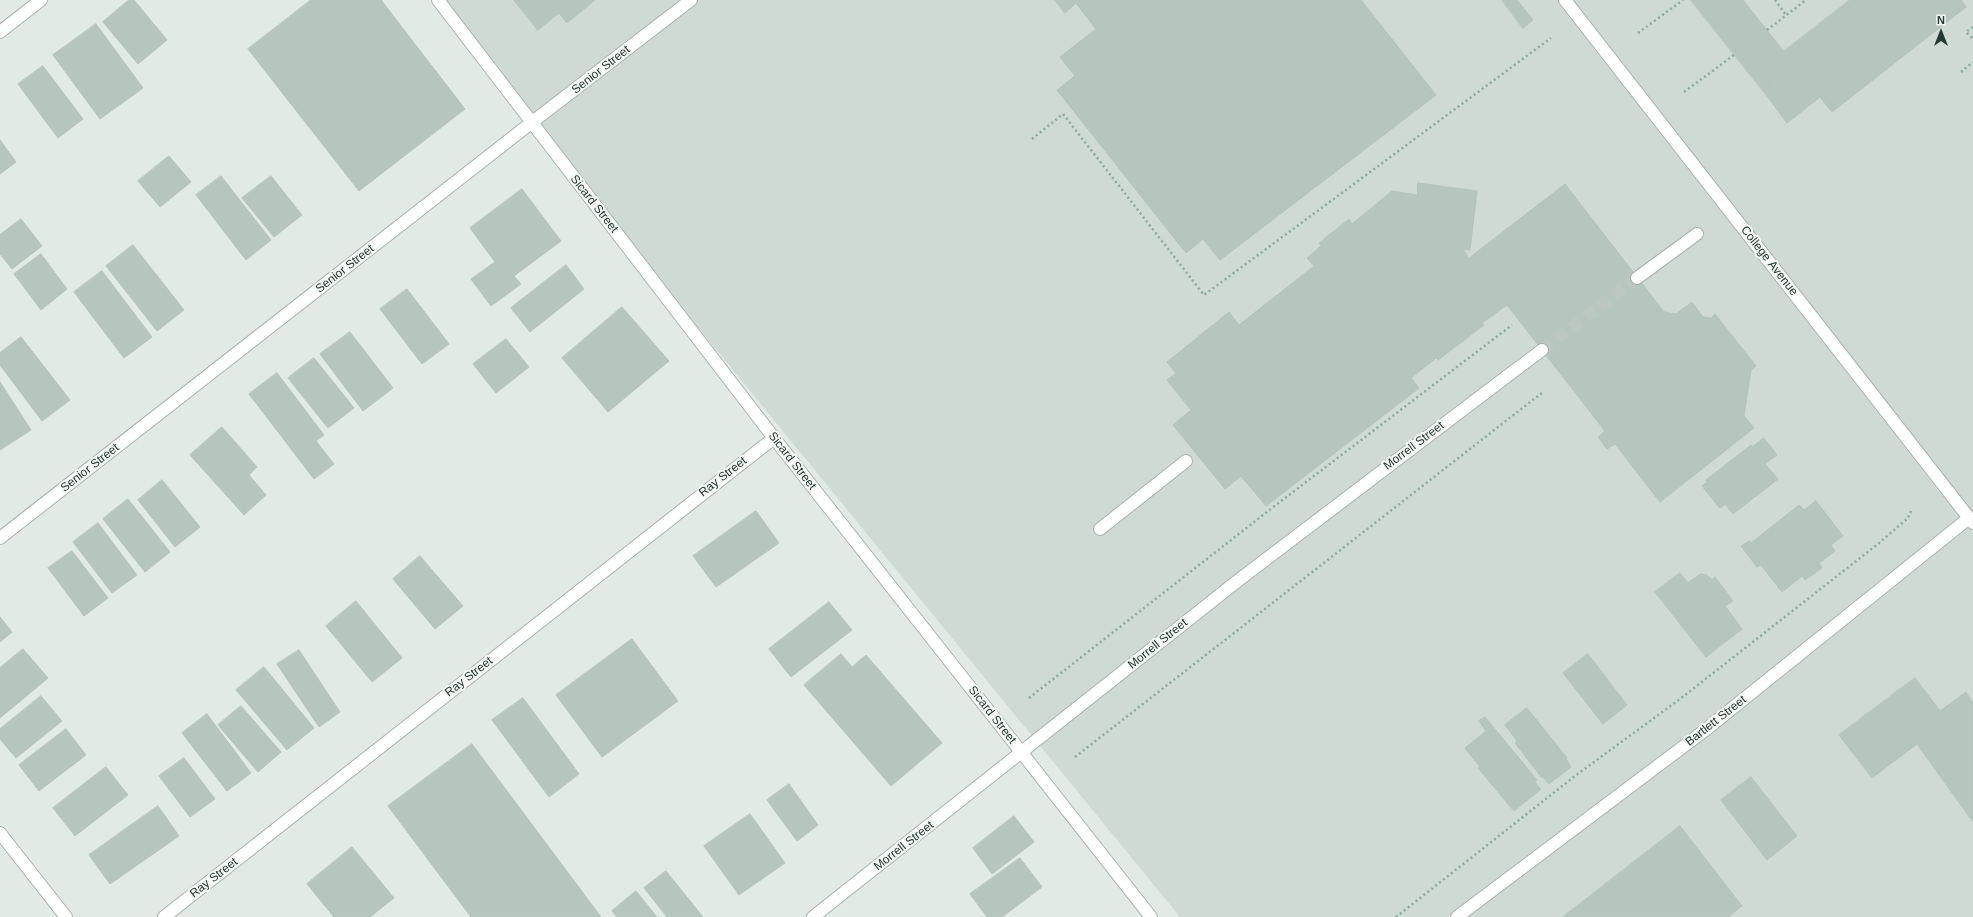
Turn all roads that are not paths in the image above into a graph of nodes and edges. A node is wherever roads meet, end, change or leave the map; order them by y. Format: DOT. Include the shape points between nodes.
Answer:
graph roads {
  1 [pos="41,0"];
  2 [pos="438,0"];
  3 [pos="691,0"];
  4 [pos="1565,0"];
  5 [pos="0,32"];
  6 [pos="531,123"];
  7 [pos="1697,234"];
  8 [pos="1637,278"];
  9 [pos="1542,350"];
  10 [pos="774,438"];
  11 [pos="1186,461"];
  12 [pos="1972,519"];
  13 [pos="1100,529"];
  14 [pos="0,538"];
  15 [pos="1021,753"];
  16 [pos="0,833"];
  17 [pos="66,917"];
  18 [pos="164,917"];
  19 [pos="813,917"];
  20 [pos="1151,917"];
  21 [pos="1457,917"];
  1 -- 5 [label="street"];
  2 -- 6 [label="street, Sicard Street"];
  3 -- 6 [label="street, Senior Street"];
  4 -- 12 [label="street, College Avenue"];
  6 -- 10 [label="street, Sicard Street"];
  6 -- 14 [label="street, Senior Street"];
  7 -- 8 [label="street"];
  9 -- 15 [label="street, Morrell Street" via="1240,578"];
  10 -- 15 [label="street, Sicard Street"];
  10 -- 18 [label="street, Ray Street"];
  11 -- 13 [label="street"];
  12 -- 21 [label="street, Bartlett Street" via="1704,731"];
  15 -- 19 [label="street, Morrell Street"];
  15 -- 20 [label="street, Sicard Street"];
  16 -- 17 [label="street"];
}
